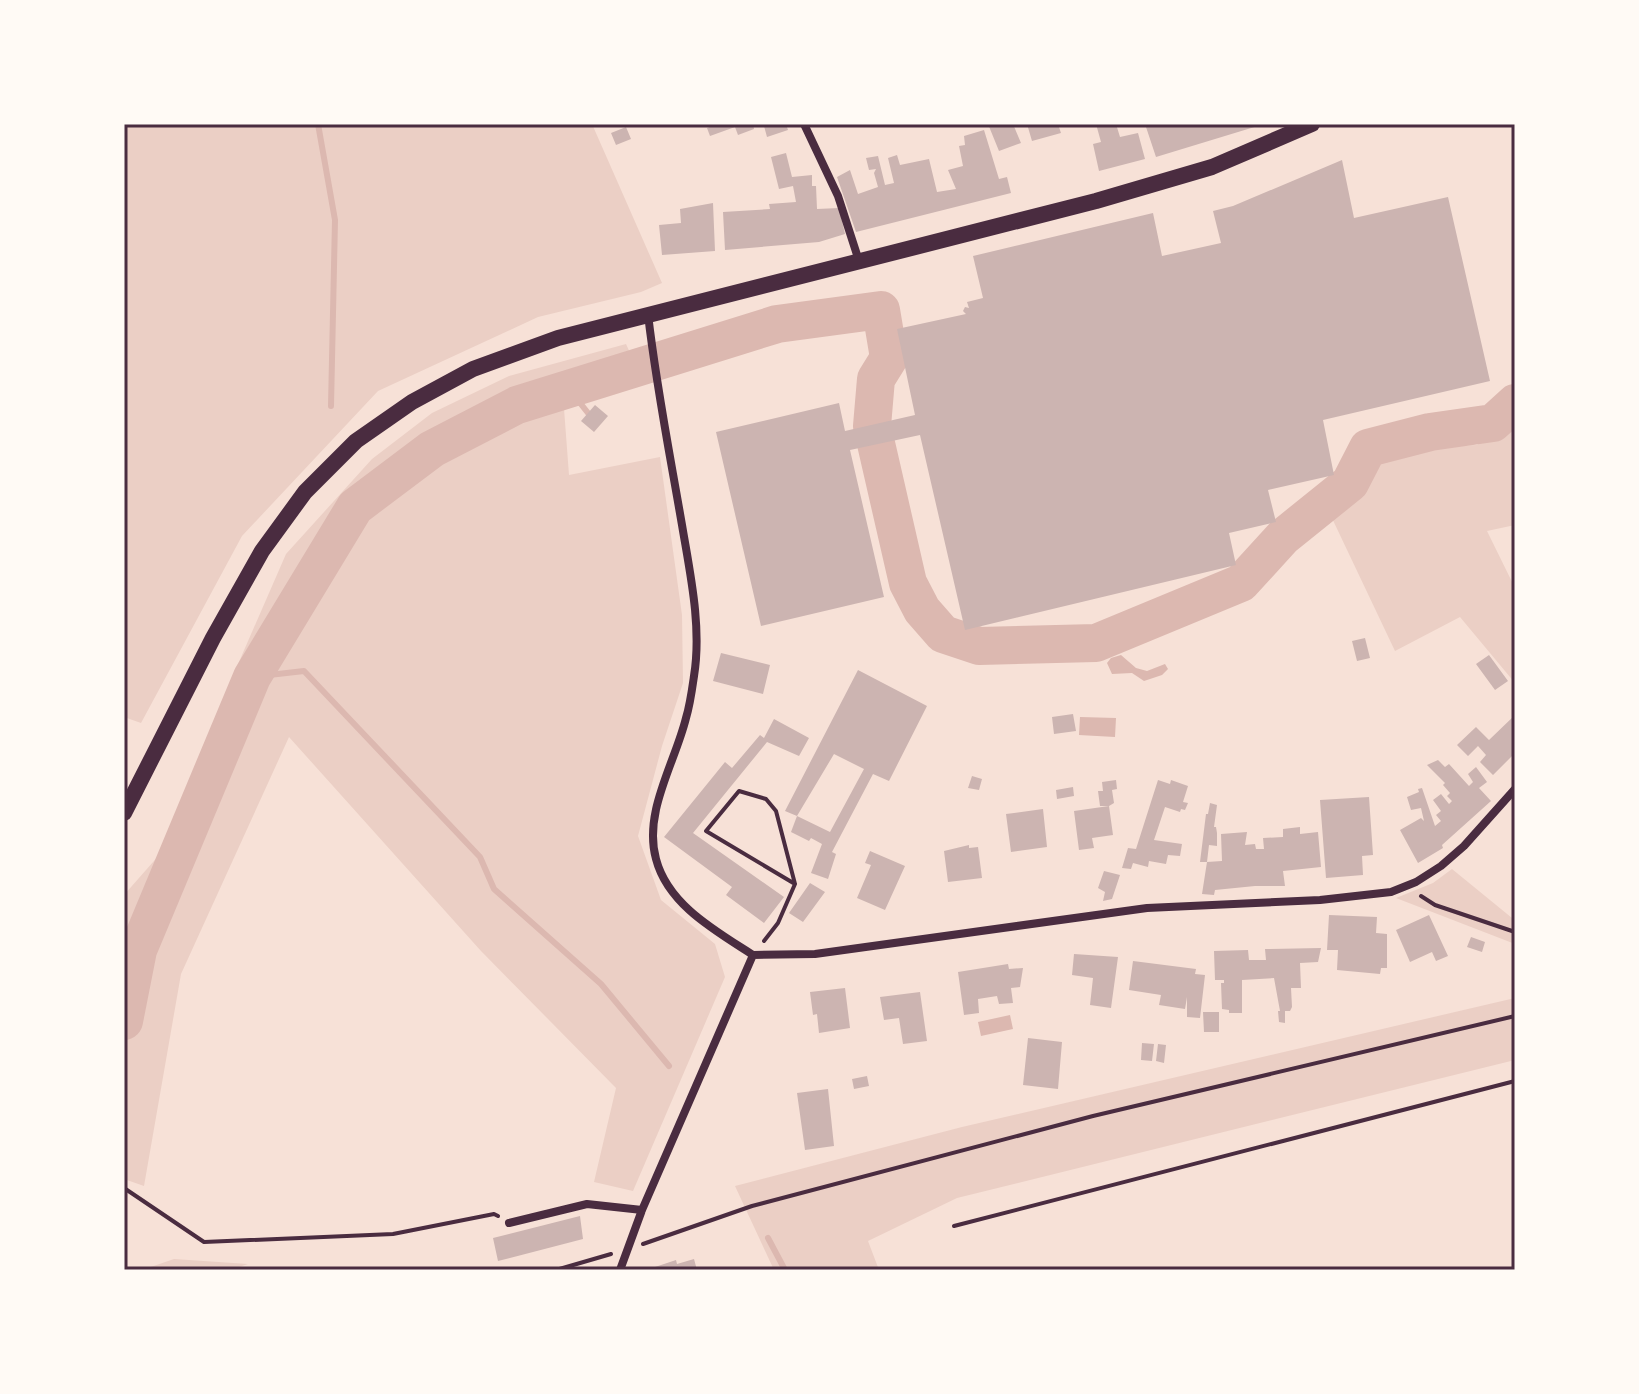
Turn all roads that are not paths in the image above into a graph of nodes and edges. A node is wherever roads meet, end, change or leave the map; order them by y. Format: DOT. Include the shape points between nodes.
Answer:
graph roads {
  1 [pos="804,124"];
  2 [pos="1312,124"];
  3 [pos="859,261"];
  4 [pos="648,314"];
  5 [pos="1515,789"];
  6 [pos="124,813"];
  7 [pos="753,955"];
  8 [pos="642,1210"];
  9 [pos="509,1223"];
  10 [pos="620,1270"];
  1 -- 3 [label="street" via="838,196"];
  2 -- 3 [label="main road" via="1212,167"];
  3 -- 4 [label="main road"];
  4 -- 6 [label="main road" via="558,338 473,369 356,441 305,492 262,551"];
  4 -- 7 [label="street" via="696,638 686,718 653,823 653,850 676,896"];
  5 -- 7 [label="street" via="1441,866 1405,887 1372,895 1147,908 815,954"];
  7 -- 8 [label="street"];
  8 -- 9 [label="street" via="587,1204"];
  8 -- 10 [label="street"];
}
